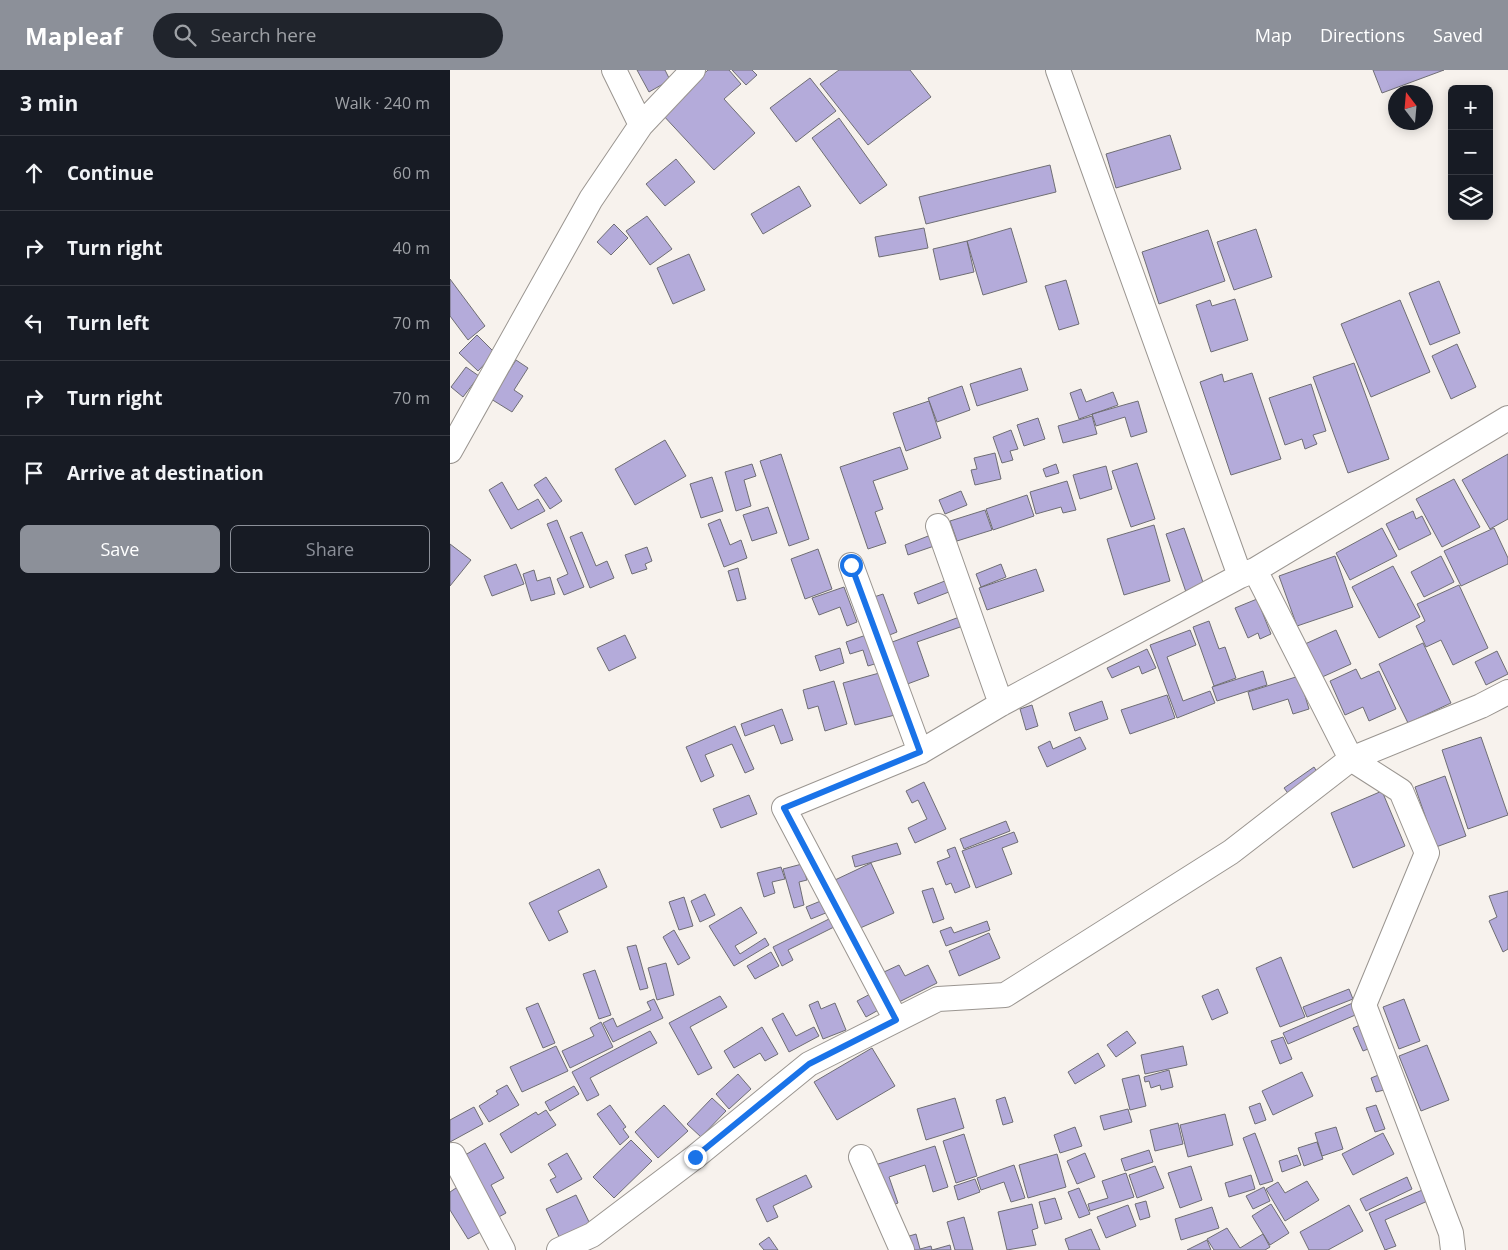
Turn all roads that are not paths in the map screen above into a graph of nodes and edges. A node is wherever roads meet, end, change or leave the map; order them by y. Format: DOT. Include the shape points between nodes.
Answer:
graph roads {
  1 [pos="614,70"];
  2 [pos="693,70"];
  3 [pos="1058,70"];
  4 [pos="641,124"];
  5 [pos="1508,418"];
  6 [pos="450,451"];
  7 [pos="938,526"];
  8 [pos="851,565"];
  9 [pos="1247,573"];
  10 [pos="1508,692"];
  11 [pos="1001,704"];
  12 [pos="920,752"];
  13 [pos="1351,760"];
  14 [pos="896,1020"];
  15 [pos="450,1157"];
  16 [pos="861,1157"];
  17 [pos="503,1250"];
  18 [pos="559,1250"];
  19 [pos="902,1250"];
  20 [pos="1453,1250"];
  1 -- 4 [label="street"];
  2 -- 4 [label="street"];
  3 -- 9 [label="street"];
  4 -- 6 [label="street" via="591,198"];
  5 -- 9 [label="street"];
  7 -- 11 [label="street"];
  8 -- 12 [label="street"];
  9 -- 11 [label="street"];
  9 -- 13 [label="street"];
  10 -- 13 [label="street"];
  11 -- 12 [label="street"];
  12 -- 14 [label="street" via="784,808"];
  13 -- 14 [label="street" via="1231,852 1005,995 938,999"];
  13 -- 20 [label="street" via="1401,791 1427,853 1364,1006 1451,1233"];
  14 -- 18 [label="street" via="809,1064 592,1235"];
  15 -- 17 [label="street" via="453,1155"];
  16 -- 19 [label="street"];
}
